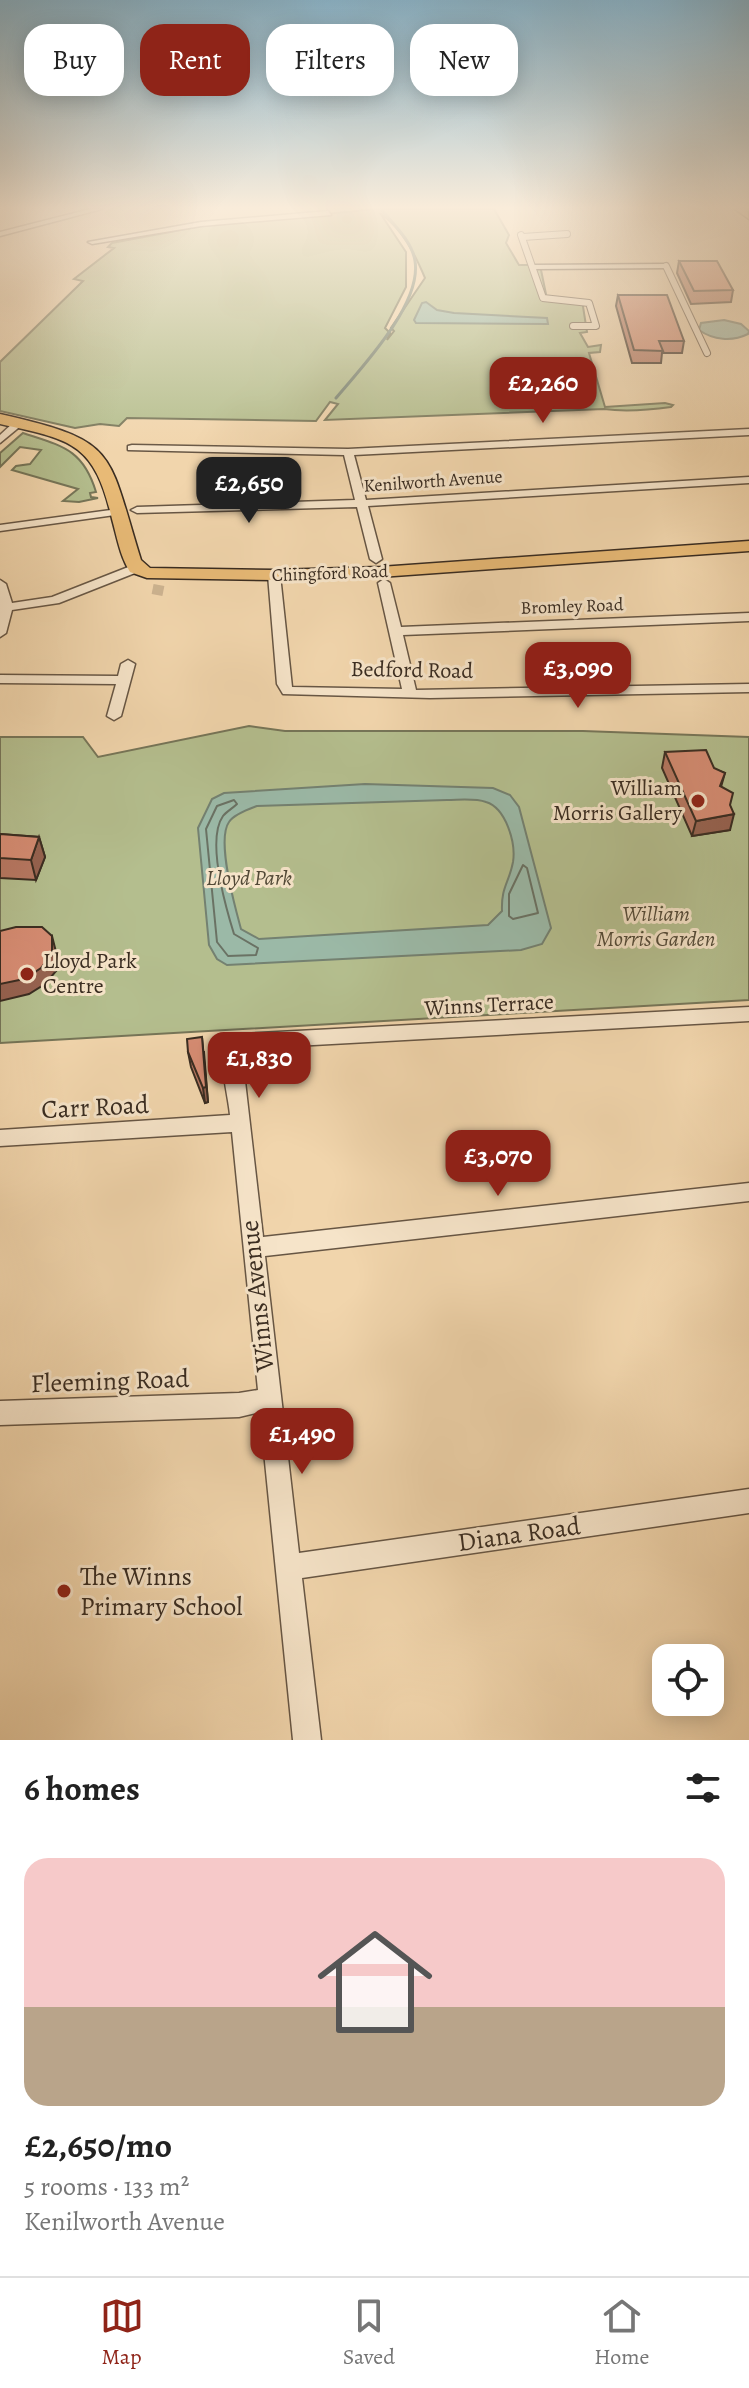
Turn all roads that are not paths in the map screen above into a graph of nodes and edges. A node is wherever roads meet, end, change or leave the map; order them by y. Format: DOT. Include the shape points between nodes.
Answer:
graph roads {
  1 [pos="541,290"];
  2 [pos="677,290"];
  3 [pos="573,326"];
  4 [pos="707,353"];
  5 [pos="0,419"];
  6 [pos="18,424"];
  7 [pos="744,433"];
  8 [pos="0,440"];
  9 [pos="132,448"];
  10 [pos="348,452"];
  11 [pos="749,480"];
  12 [pos="361,504"];
  13 [pos="137,510"];
  14 [pos="118,512"];
  15 [pos="0,528"];
  16 [pos="749,546"];
  17 [pos="376,559"];
  18 [pos="136,568"];
  19 [pos="274,575"];
  20 [pos="384,583"];
  21 [pos="0,584"];
  22 [pos="7,607"];
  23 [pos="749,617"];
  24 [pos="396,631"];
  25 [pos="0,633"];
  26 [pos="128,664"];
  27 [pos="0,679"];
  28 [pos="123,680"];
  29 [pos="749,688"];
  30 [pos="408,693"];
  31 [pos="114,716"];
  32 [pos="749,1014"];
  33 [pos="233,1044"];
  34 [pos="240,1123"];
  35 [pos="0,1138"];
  36 [pos="749,1192"];
  37 [pos="252,1248"];
  38 [pos="269,1399"];
  39 [pos="0,1413"];
  40 [pos="749,1501"];
  41 [pos="289,1567"];
  42 [pos="307,1740"];
  1 -- 3 [label="street" via="543,298 589,303 596,326"];
  2 -- 4 [label="street"];
  5 -- 6 [label="main road"];
  6 -- 8 [label="street"];
  6 -- 14 [label="main road" via="90,450 103,465"];
  7 -- 10 [label="street"];
  9 -- 10 [label="street"];
  10 -- 12 [label="street"];
  11 -- 12 [label="street, Kenilworth Avenue"];
  12 -- 13 [label="street, Kenilworth Avenue"];
  12 -- 17 [label="street"];
  13 -- 14 [label="street, Kenilworth Avenue"];
  14 -- 15 [label="street"];
  14 -- 18 [label="main road"];
  16 -- 19 [label="main road, Chingford Road"];
  18 -- 19 [label="main road, Chingford Road" via="160,590"];
  18 -- 22 [label="street" via="55,600"];
  19 -- 30 [label="street, Bedford Road" via="285,688"];
  20 -- 24 [label="street"];
  21 -- 22 [label="street"];
  22 -- 25 [label="street"];
  23 -- 24 [label="street, Bromley Road"];
  24 -- 30 [label="street"];
  26 -- 28 [label="street"];
  27 -- 28 [label="street"];
  28 -- 31 [label="street"];
  29 -- 30 [label="street, Bedford Road"];
  32 -- 33 [label="street, Winns Terrace"];
  33 -- 34 [label="street, Winns Avenue"];
  34 -- 35 [label="street, Carr Road"];
  34 -- 37 [label="street, Winns Avenue"];
  36 -- 37 [label="street"];
  37 -- 38 [label="street, Winns Avenue"];
  38 -- 39 [label="street, Fleeming Road" via="239,1405"];
  38 -- 41 [label="street, Winns Avenue"];
  40 -- 41 [label="street, Diana Road"];
  41 -- 42 [label="street, Winns Avenue"];
}
